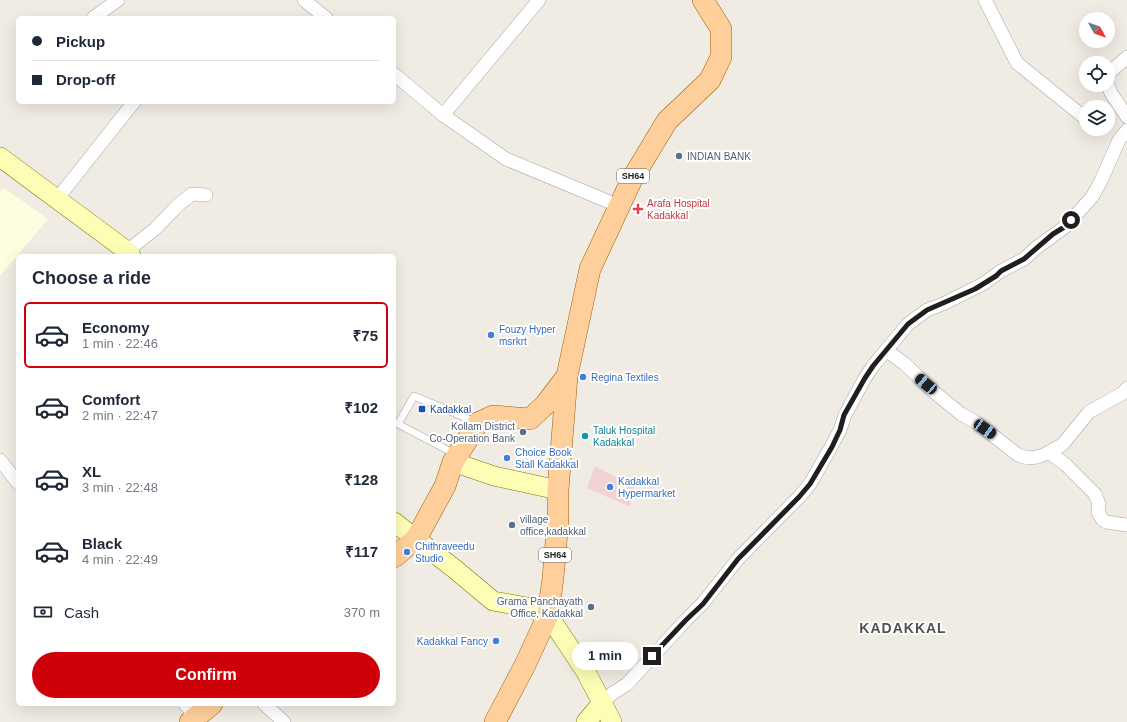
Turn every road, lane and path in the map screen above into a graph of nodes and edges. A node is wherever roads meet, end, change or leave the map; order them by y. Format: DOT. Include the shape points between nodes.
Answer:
graph roads {
  1 [pos="118,0"];
  2 [pos="304,0"];
  3 [pos="539,0"];
  4 [pos="703,0"];
  5 [pos="985,0"];
  6 [pos="96,16"];
  7 [pos="324,16"];
  8 [pos="1127,57"];
  9 [pos="1115,68"];
  10 [pos="396,76"];
  11 [pos="1111,92"];
  12 [pos="132,104"];
  13 [pos="1119,112"];
  14 [pos="1079,113"];
  15 [pos="443,115"];
  16 [pos="1127,130"];
  17 [pos="0,157"];
  18 [pos="206,195"];
  19 [pos="57,199"];
  20 [pos="619,206"];
  21 [pos="129,253"];
  22 [pos="886,350"];
  23 [pos="567,376"];
  24 [pos="1127,388"];
  25 [pos="478,423"];
  26 [pos="1049,452"];
  27 [pos="455,458"];
  28 [pos="0,460"];
  29 [pos="16,480"];
  30 [pos="558,490"];
  31 [pos="396,524"];
  32 [pos="1127,525"];
  33 [pos="416,539"];
  34 [pos="396,555"];
  35 [pos="548,615"];
  36 [pos="602,703"];
  37 [pos="208,706"];
  38 [pos="266,706"];
  39 [pos="190,714"];
  40 [pos="284,722"];
  41 [pos="495,722"];
  42 [pos="586,722"];
  43 [pos="612,722"];
  1 -- 6 [label="street"];
  2 -- 7 [label="street"];
  3 -- 15 [label="street"];
  4 -- 20 [label="main road, SH64" via="721,29 721,57 710,80 667,121"];
  5 -- 14 [label="street" via="1017,63"];
  8 -- 9 [label="street"];
  10 -- 15 [label="street"];
  11 -- 13 [label="street"];
  12 -- 19 [label="street"];
  15 -- 20 [label="street" via="506,159"];
  16 -- 22 [label="street" via="1119,140 1092,196 1066,226 1024,259 983,284 927,310 908,324"];
  17 -- 19 [label="street"];
  18 -- 21 [label="street" via="192,194"];
  19 -- 21 [label="street"];
  20 -- 23 [label="main road, SH64" via="590,268"];
  22 -- 26 [label="street" via="961,414 977,423 1018,455 1026,459 1043,456"];
  22 -- 36 [label="street" via="858,390 844,415 832,447 810,484 738,559 703,604 627,684"];
  23 -- 25 [label="main road" via="545,406 530,419 493,416"];
  23 -- 30 [label="main road, SH64"];
  24 -- 26 [label="street" via="1123,393 1089,412 1062,445"];
  25 -- 27 [label="main road"];
  25 -- 27 [label="lane" via="414,396 398,424"];
  26 -- 32 [label="street" via="1095,494 1102,519"];
  27 -- 30 [label="street" via="494,476"];
  27 -- 33 [label="main road" via="445,486"];
  28 -- 29 [label="street"];
  30 -- 35 [label="main road, SH64" via="558,520"];
  31 -- 33 [label="street"];
  33 -- 34 [label="main road"];
  33 -- 35 [label="street" via="493,601 527,607"];
  35 -- 36 [label="street" via="586,672"];
  35 -- 41 [label="main road, SH64"];
  36 -- 42 [label="street"];
  36 -- 43 [label="street"];
  37 -- 39 [label="main road"];
  38 -- 40 [label="street"];
}
